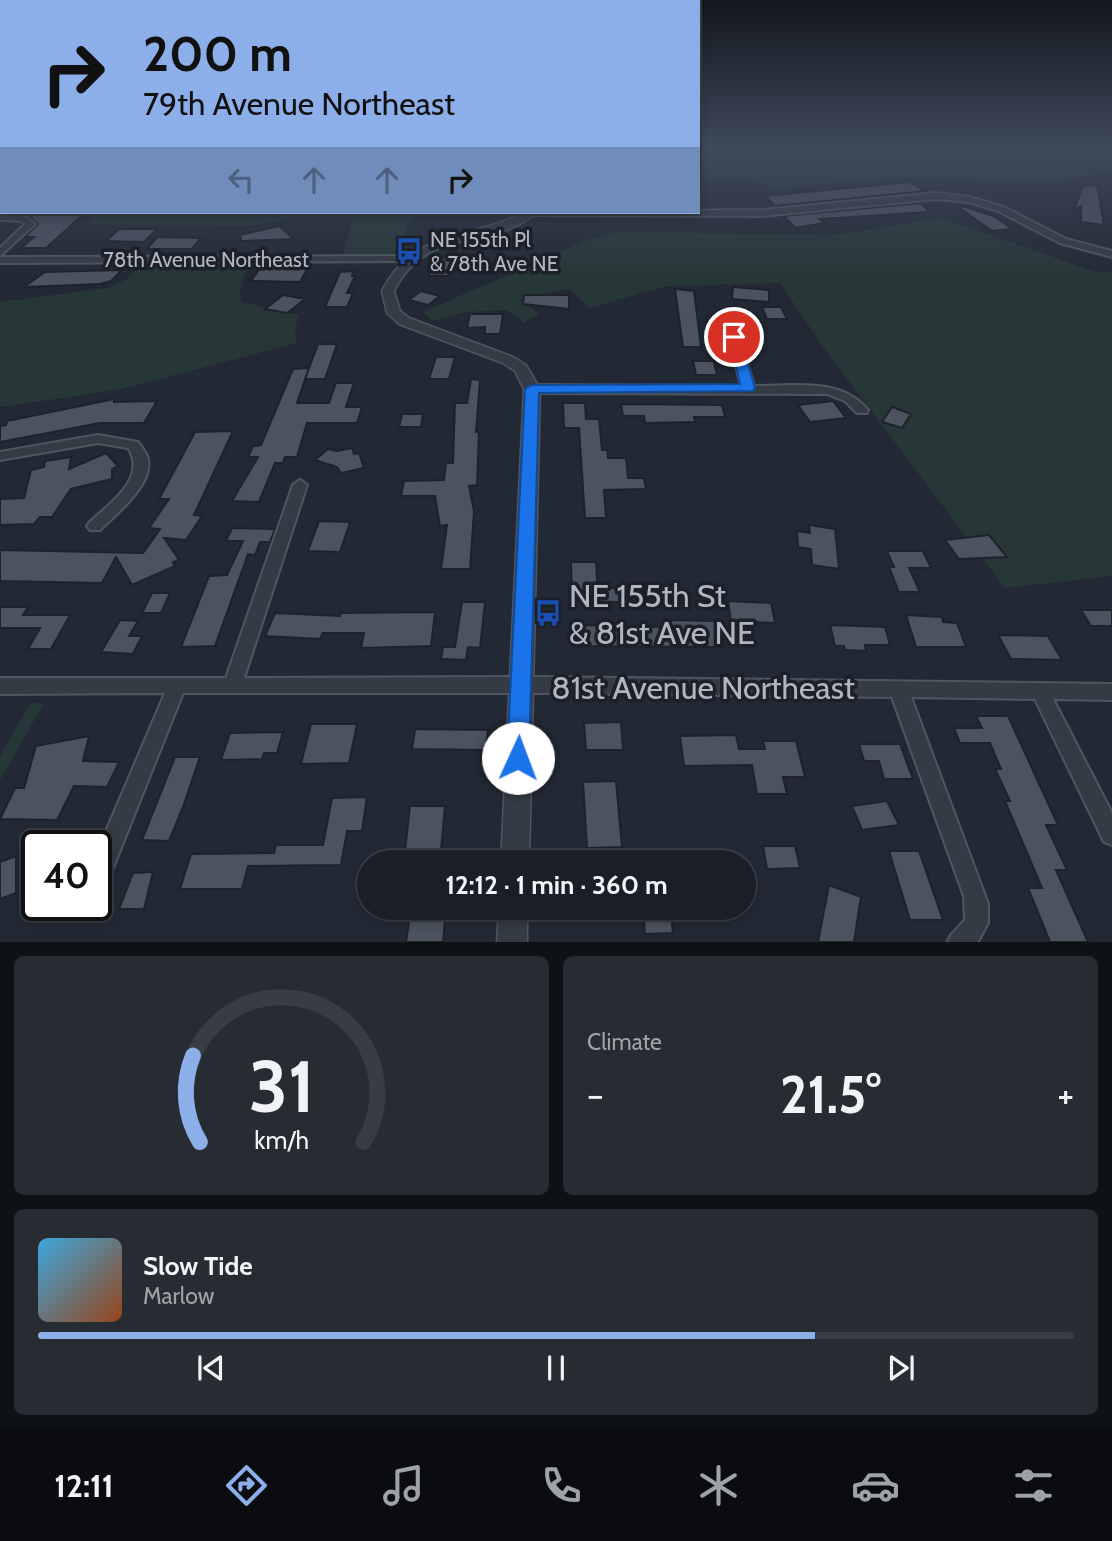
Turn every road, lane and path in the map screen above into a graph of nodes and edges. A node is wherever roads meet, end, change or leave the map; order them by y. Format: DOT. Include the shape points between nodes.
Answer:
graph roads {
  1 [pos="700,212"];
  2 [pos="527,214"];
  3 [pos="0,217"];
  4 [pos="0,253"];
  5 [pos="1112,254"];
  6 [pos="412,258"];
  7 [pos="0,260"];
  8 [pos="727,312"];
  9 [pos="748,388"];
  10 [pos="532,389"];
  11 [pos="862,410"];
  12 [pos="0,456"];
  13 [pos="300,485"];
  14 [pos="96,526"];
  15 [pos="520,685"];
  16 [pos="0,686"];
  17 [pos="177,686"];
  18 [pos="232,686"];
  19 [pos="898,688"];
  20 [pos="1040,691"];
  21 [pos="1112,692"];
  22 [pos="1112,835"];
  23 [pos="112,843"];
  24 [pos="515,850"];
  25 [pos="513,920"];
  26 [pos="512,942"];
  27 [pos="960,942"];
  1 -- 5 [label="street" via="761,212 945,197 1001,209 1063,240"];
  2 -- 6 [label="street" via="507,225 444,242"];
  3 -- 4 [label="street" via="31,224"];
  6 -- 7 [label="street, 78th Avenue Northeast"];
  6 -- 10 [label="street" via="391,283 389,300 394,313 418,329 508,360 521,368"];
  8 -- 9 [label="street"];
  9 -- 10 [label="street"];
  9 -- 11 [label="street" via="829,390 849,398"];
  10 -- 15 [label="street"];
  12 -- 14 [label="street" via="97,439 132,445 142,459 139,481"];
  13 -- 18 [label="street"];
  15 -- 18 [label="street, 81st Avenue Northeast"];
  15 -- 19 [label="street, 81st Avenue Northeast"];
  15 -- 24 [label="street"];
  16 -- 17 [label="street, 81st Avenue Northeast"];
  17 -- 18 [label="street, 81st Avenue Northeast"];
  17 -- 23 [label="street"];
  19 -- 20 [label="street, 81st Avenue Northeast"];
  19 -- 27 [label="street" via="980,915 974,931"];
  20 -- 21 [label="street, 81st Avenue Northeast"];
  20 -- 22 [label="street"];
  25 -- 26 [label="street"];
}
